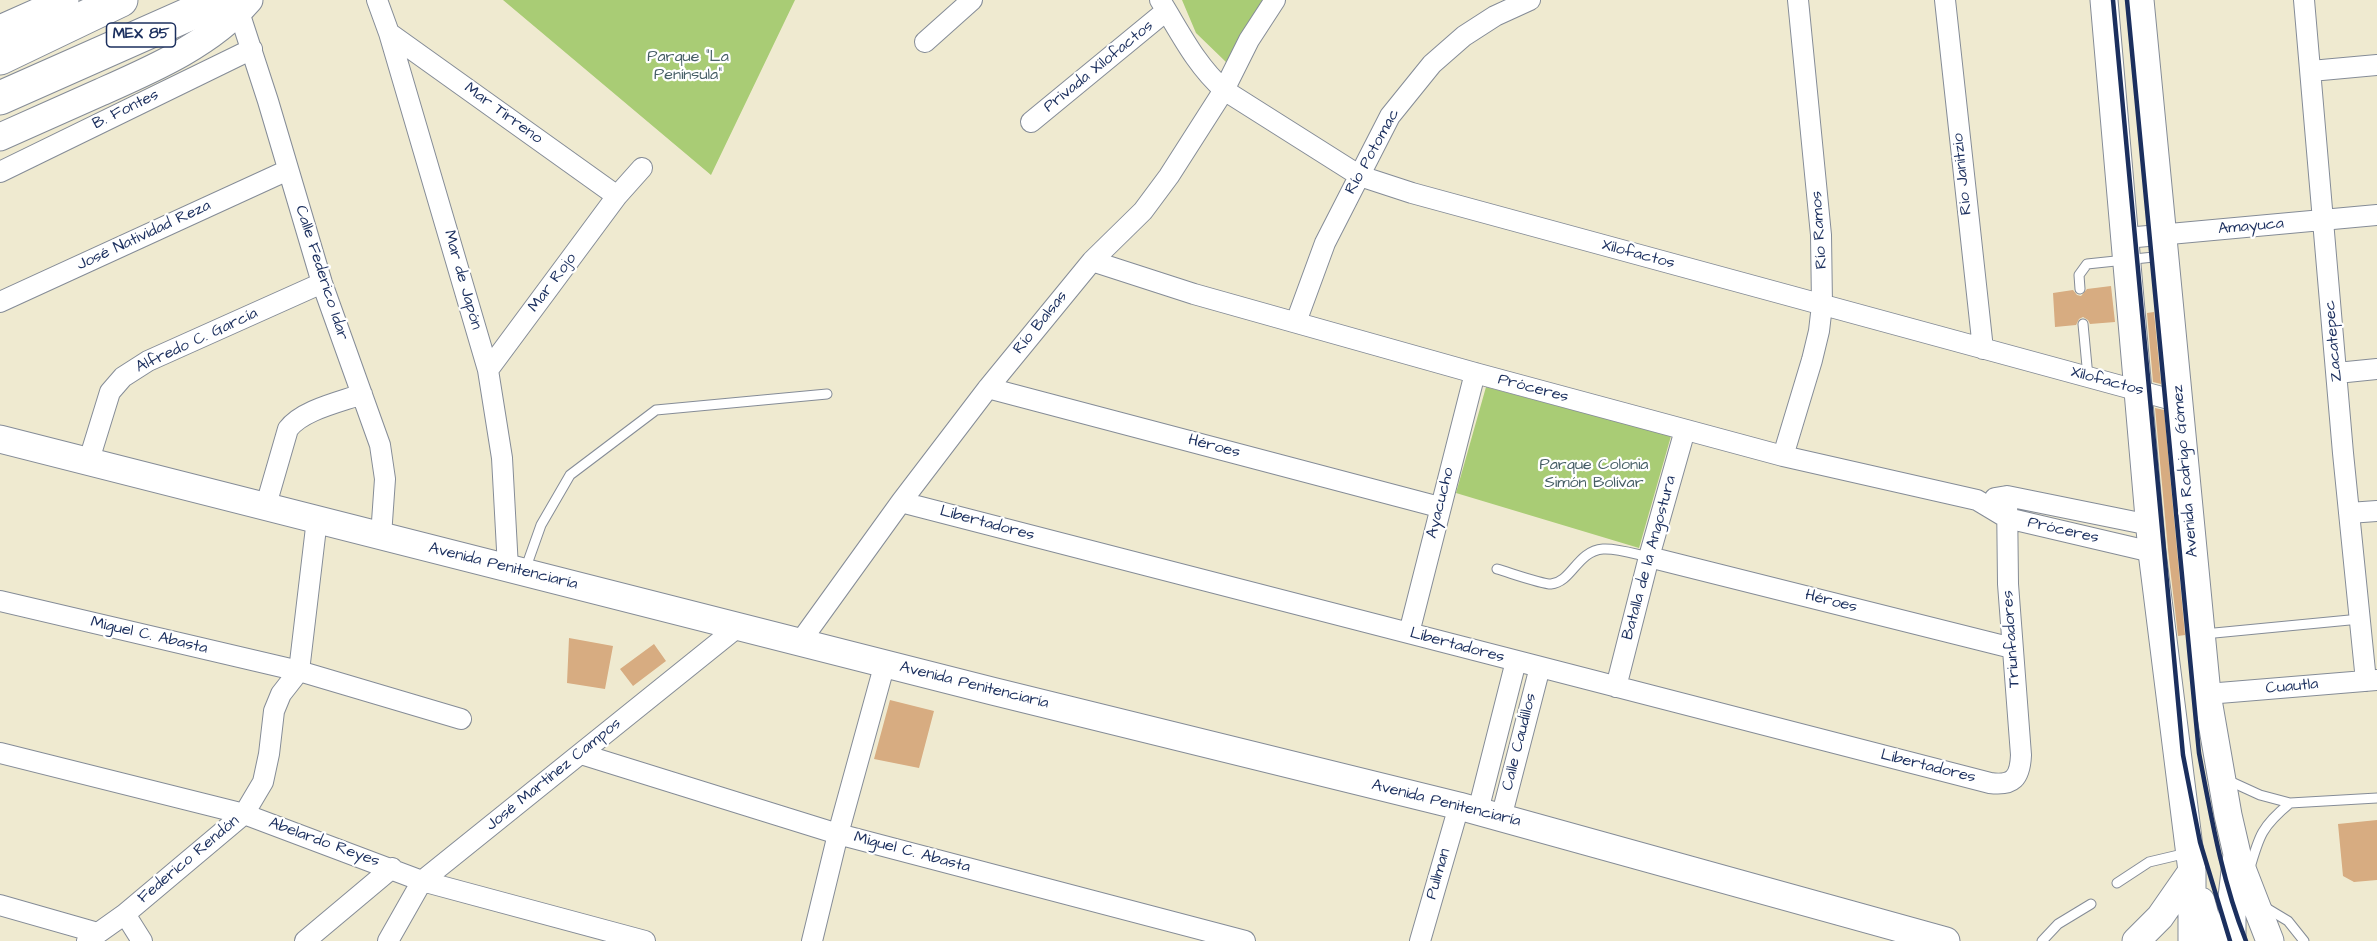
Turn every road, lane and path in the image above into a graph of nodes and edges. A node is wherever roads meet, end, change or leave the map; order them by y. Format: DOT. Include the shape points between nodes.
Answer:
graph roads {
  1 [pos="65,0"];
  2 [pos="121,0"];
  3 [pos="377,0"];
  4 [pos="972,0"];
  5 [pos="1275,0"];
  6 [pos="1530,0"];
  7 [pos="1798,0"];
  8 [pos="1945,0"];
  9 [pos="2104,0"];
  10 [pos="2140,0"];
  11 [pos="2304,0"];
  12 [pos="236,4"];
  13 [pos="1163,6"];
  14 [pos="0,28"];
  15 [pos="389,33"];
  16 [pos="925,42"];
  17 [pos="252,49"];
  18 [pos="0,58"];
  19 [pos="2377,65"];
  20 [pos="2311,71"];
  21 [pos="1224,90"];
  22 [pos="0,98"];
  23 [pos="1031,122"];
  24 [pos="0,137"];
  25 [pos="642,168"];
  26 [pos="288,170"];
  27 [pos="0,172"];
  28 [pos="1360,176"];
  29 [pos="617,196"];
  30 [pos="2377,215"];
  31 [pos="2324,220"];
  32 [pos="2165,245"];
  33 [pos="2127,248"];
  34 [pos="1092,261"];
  35 [pos="322,284"];
  36 [pos="2080,289"];
  37 [pos="0,302"];
  38 [pos="1822,305"];
  39 [pos="1296,322"];
  40 [pos="2083,324"];
  41 [pos="1983,349"];
  42 [pos="2377,369"];
  43 [pos="488,370"];
  44 [pos="1475,373"];
  45 [pos="2337,373"];
  46 [pos="2088,377"];
  47 [pos="988,388"];
  48 [pos="2139,391"];
  49 [pos="362,394"];
  50 [pos="827,394"];
  51 [pos="2180,402"];
  52 [pos="1685,430"];
  53 [pos="0,439"];
  54 [pos="1783,456"];
  55 [pos="89,460"];
  56 [pos="2007,496"];
  57 [pos="1977,500"];
  58 [pos="901,502"];
  59 [pos="266,505"];
  60 [pos="1439,507"];
  61 [pos="2377,511"];
  62 [pos="2349,513"];
  63 [pos="2007,518"];
  64 [pos="317,519"];
  65 [pos="2150,525"];
  66 [pos="381,536"];
  67 [pos="2152,552"];
  68 [pos="1649,557"];
  69 [pos="1497,569"];
  70 [pos="516,570"];
  71 [pos="0,601"];
  72 [pos="2360,619"];
  73 [pos="739,626"];
  74 [pos="1409,633"];
  75 [pos="2201,634"];
  76 [pos="800,642"];
  77 [pos="2012,648"];
  78 [pos="1516,661"];
  79 [pos="885,663"];
  80 [pos="1540,667"];
  81 [pos="299,671"];
  82 [pos="2372,680"];
  83 [pos="1616,687"];
  84 [pos="2207,694"];
  85 [pos="461,719"];
  86 [pos="0,753"];
  87 [pos="581,754"];
  88 [pos="2221,777"];
  89 [pos="2013,781"];
  90 [pos="2377,798"];
  91 [pos="2290,803"];
  92 [pos="1479,812"];
  93 [pos="244,814"];
  94 [pos="838,834"];
  95 [pos="2237,854"];
  96 [pos="2190,862"];
  97 [pos="392,868"];
  98 [pos="422,881"];
  99 [pos="2117,883"];
  100 [pos="2250,892"];
  101 [pos="2091,904"];
  102 [pos="0,905"];
  103 [pos="125,914"];
  104 [pos="92,937"];
  105 [pos="308,940"];
  106 [pos="142,941"];
  107 [pos="388,941"];
  108 [pos="645,941"];
  109 [pos="812,941"];
  110 [pos="1245,941"];
  111 [pos="1420,941"];
  112 [pos="1946,941"];
  113 [pos="2042,941"];
  114 [pos="2136,941"];
  115 [pos="2192,941"];
  116 [pos="2212,941"];
  117 [pos="2232,941"];
  118 [pos="2270,941"];
  119 [pos="2304,941"];
  1 -- 14 [label="street"];
  2 -- 18 [label="highway, MEX 85"];
  3 -- 15 [label="street, Mar de Japón"];
  4 -- 16 [label="street"];
  5 -- 21 [label="street, Río Balsas"];
  6 -- 28 [label="street, Río Potomac" via="1464,36 1432,64 1390,116"];
  7 -- 38 [label="street, Río Ramos" via="1821,235"];
  8 -- 41 [label="street, Rio Janitzio"];
  9 -- 33 [label="street"];
  10 -- 32 [label="street, Avenida Rodrigo Gómez"];
  11 -- 20 [label="street, Zacatepec"];
  12 -- 17 [label="street, Calle Federico Idar"];
  12 -- 22 [label="highway, MEX 85" via="62,70"];
  12 -- 24 [label="street" via="214,32 145,72"];
  13 -- 21 [label="street, Xilofactos" via="1190,52"];
  13 -- 23 [label="street, Privada Xilofactos"];
  15 -- 29 [label="street, Mar Tirreno"];
  15 -- 43 [label="street, Mar de Japón"];
  17 -- 26 [label="street, Calle Federico Idar"];
  17 -- 27 [label="street, B. Fontes"];
  19 -- 20 [label="street"];
  20 -- 31 [label="street, Zacatepec"];
  21 -- 28 [label="street, Xilofactos"];
  21 -- 34 [label="street, Río Balsas" via="1143,211"];
  25 -- 29 [label="street, Mar Rojo"];
  26 -- 35 [label="street, Calle Federico Idar"];
  26 -- 37 [label="street, José Natividad Reza"];
  28 -- 38 [label="street, Xilofactos"];
  28 -- 39 [label="street, Río Potomac" via="1325,243"];
  29 -- 43 [label="street, Mar Rojo"];
  30 -- 31 [label="street, Amayuca"];
  31 -- 32 [label="street, Amayuca"];
  31 -- 45 [label="street, Zacatepec"];
  32 -- 33 [label="street, Amayuca"];
  32 -- 51 [label="street, Avenida Rodrigo Gómez"];
  33 -- 36 [label="lane" via="2087,264 2079,275"];
  33 -- 48 [label="street"];
  34 -- 39 [label="street, Próceres"];
  34 -- 47 [label="street, Río Balsas"];
  35 -- 49 [label="street, Calle Federico Idar"];
  35 -- 55 [label="street, Alfredo C. García" via="148,361 123,376 110,392"];
  38 -- 41 [label="street, Xilofactos"];
  38 -- 54 [label="street, Río Ramos" via="1817,341"];
  39 -- 44 [label="street, Próceres"];
  40 -- 46 [label="lane"];
  41 -- 46 [label="street, Xilofactos"];
  42 -- 45 [label="street"];
  43 -- 70 [label="street, Mar de Japón"];
  44 -- 52 [label="street, Próceres"];
  44 -- 60 [label="street, Ayacucho"];
  45 -- 62 [label="street, Zacatepec"];
  46 -- 48 [label="street, Xilofactos"];
  47 -- 58 [label="street, Río Balsas"];
  47 -- 60 [label="street, Héroes"];
  48 -- 51 [label="street, Xilofactos"];
  48 -- 65 [label="street"];
  49 -- 59 [label="street" via="303,416 292,424"];
  49 -- 66 [label="street, Calle Federico Idar" via="373,419 383,464"];
  50 -- 70 [label="lane" via="656,410 570,475"];
  51 -- 75 [label="street, Avenida Rodrigo Gómez"];
  52 -- 54 [label="street, Próceres"];
  52 -- 68 [label="street, Batalla de la Angostura"];
  53 -- 55 [label="street, Avenida Penitenciaría"];
  54 -- 57 [label="street, Próceres"];
  55 -- 59 [label="street, Avenida Penitenciaría"];
  56 -- 57 [label="street, Próceres"];
  56 -- 63 [label="street, Triunfadores"];
  56 -- 65 [label="street, Próceres"];
  57 -- 63 [label="street, Próceres"];
  58 -- 74 [label="street, Libertadores"];
  58 -- 76 [label="street, Río Balsas"];
  59 -- 64 [label="street, Avenida Penitenciaría"];
  60 -- 74 [label="street, Ayacucho"];
  61 -- 62 [label="street"];
  62 -- 72 [label="street, Zacatepec"];
  63 -- 67 [label="street, Próceres"];
  63 -- 77 [label="street, Triunfadores"];
  64 -- 66 [label="street, Avenida Penitenciaría"];
  64 -- 81 [label="street"];
  65 -- 67 [label="street"];
  66 -- 70 [label="street, Avenida Penitenciaría"];
  67 -- 96 [label="street"];
  68 -- 69 [label="lane" via="1604,549 1592,552 1583,556 1565,578 1550,584"];
  68 -- 77 [label="street, Héroes"];
  68 -- 83 [label="street, Batalla de la Angostura"];
  70 -- 73 [label="street, Avenida Penitenciaría"];
  71 -- 81 [label="street, Miguel C. Abasta"];
  72 -- 75 [label="lane"];
  72 -- 82 [label="street, Zacatepec"];
  73 -- 76 [label="street, Avenida Penitenciaría"];
  73 -- 87 [label="street, José Martínez Campos"];
  74 -- 78 [label="street, Libertadores"];
  75 -- 84 [label="street, Avenida Rodrigo Gómez"];
  76 -- 79 [label="street, Avenida Penitenciaría"];
  77 -- 89 [label="street, Triunfadores" via="2021,755"];
  78 -- 80 [label="street, Libertadores"];
  78 -- 92 [label="street, Calle Caudillos"];
  79 -- 92 [label="street, Avenida Penitenciaría"];
  79 -- 94 [label="street"];
  80 -- 83 [label="street, Libertadores"];
  80 -- 92 [label="street, Calle Caudillos"];
  81 -- 85 [label="street, Miguel C. Abasta"];
  81 -- 93 [label="street, Federico Rendón" via="281,694 274,711 263,782"];
  82 -- 84 [label="street, Cuautla"];
  83 -- 89 [label="street, Libertadores" via="1990,783 2003,785"];
  84 -- 88 [label="street, Avenida Rodrigo Gómez"];
  86 -- 93 [label="street, Abelardo Reyes"];
  87 -- 94 [label="street, Miguel C. Abasta"];
  87 -- 98 [label="street, José Martínez Campos"];
  88 -- 91 [label="lane" via="2260,795"];
  88 -- 95 [label="street, Avenida Rodrigo Gómez"];
  90 -- 91 [label="lane"];
  91 -- 100 [label="lane" via="2266,824 2259,837"];
  92 -- 111 [label="street, Pullman"];
  92 -- 112 [label="street, Avenida Penitenciaría"];
  93 -- 97 [label="street, Abelardo Reyes"];
  93 -- 103 [label="street, Federico Rendón"];
  94 -- 109 [label="street"];
  94 -- 110 [label="street, Miguel C. Abasta"];
  95 -- 100 [label="street"];
  95 -- 117 [label="street, Avenida Rodrigo Gómez"];
  96 -- 99 [label="lane" via="2149,862"];
  96 -- 114 [label="street" via="2160,917"];
  96 -- 115 [label="street"];
  96 -- 116 [label="street"];
  97 -- 98 [label="street, Abelardo Reyes"];
  97 -- 105 [label="street"];
  98 -- 107 [label="street, José Martínez Campos"];
  98 -- 108 [label="street, Abelardo Reyes"];
  100 -- 118 [label="street"];
  100 -- 119 [label="lane" via="2288,921"];
  101 -- 113 [label="lane" via="2058,924"];
  102 -- 104 [label="street"];
  103 -- 104 [label="street, Federico Rendón"];
  103 -- 106 [label="street"];
}
